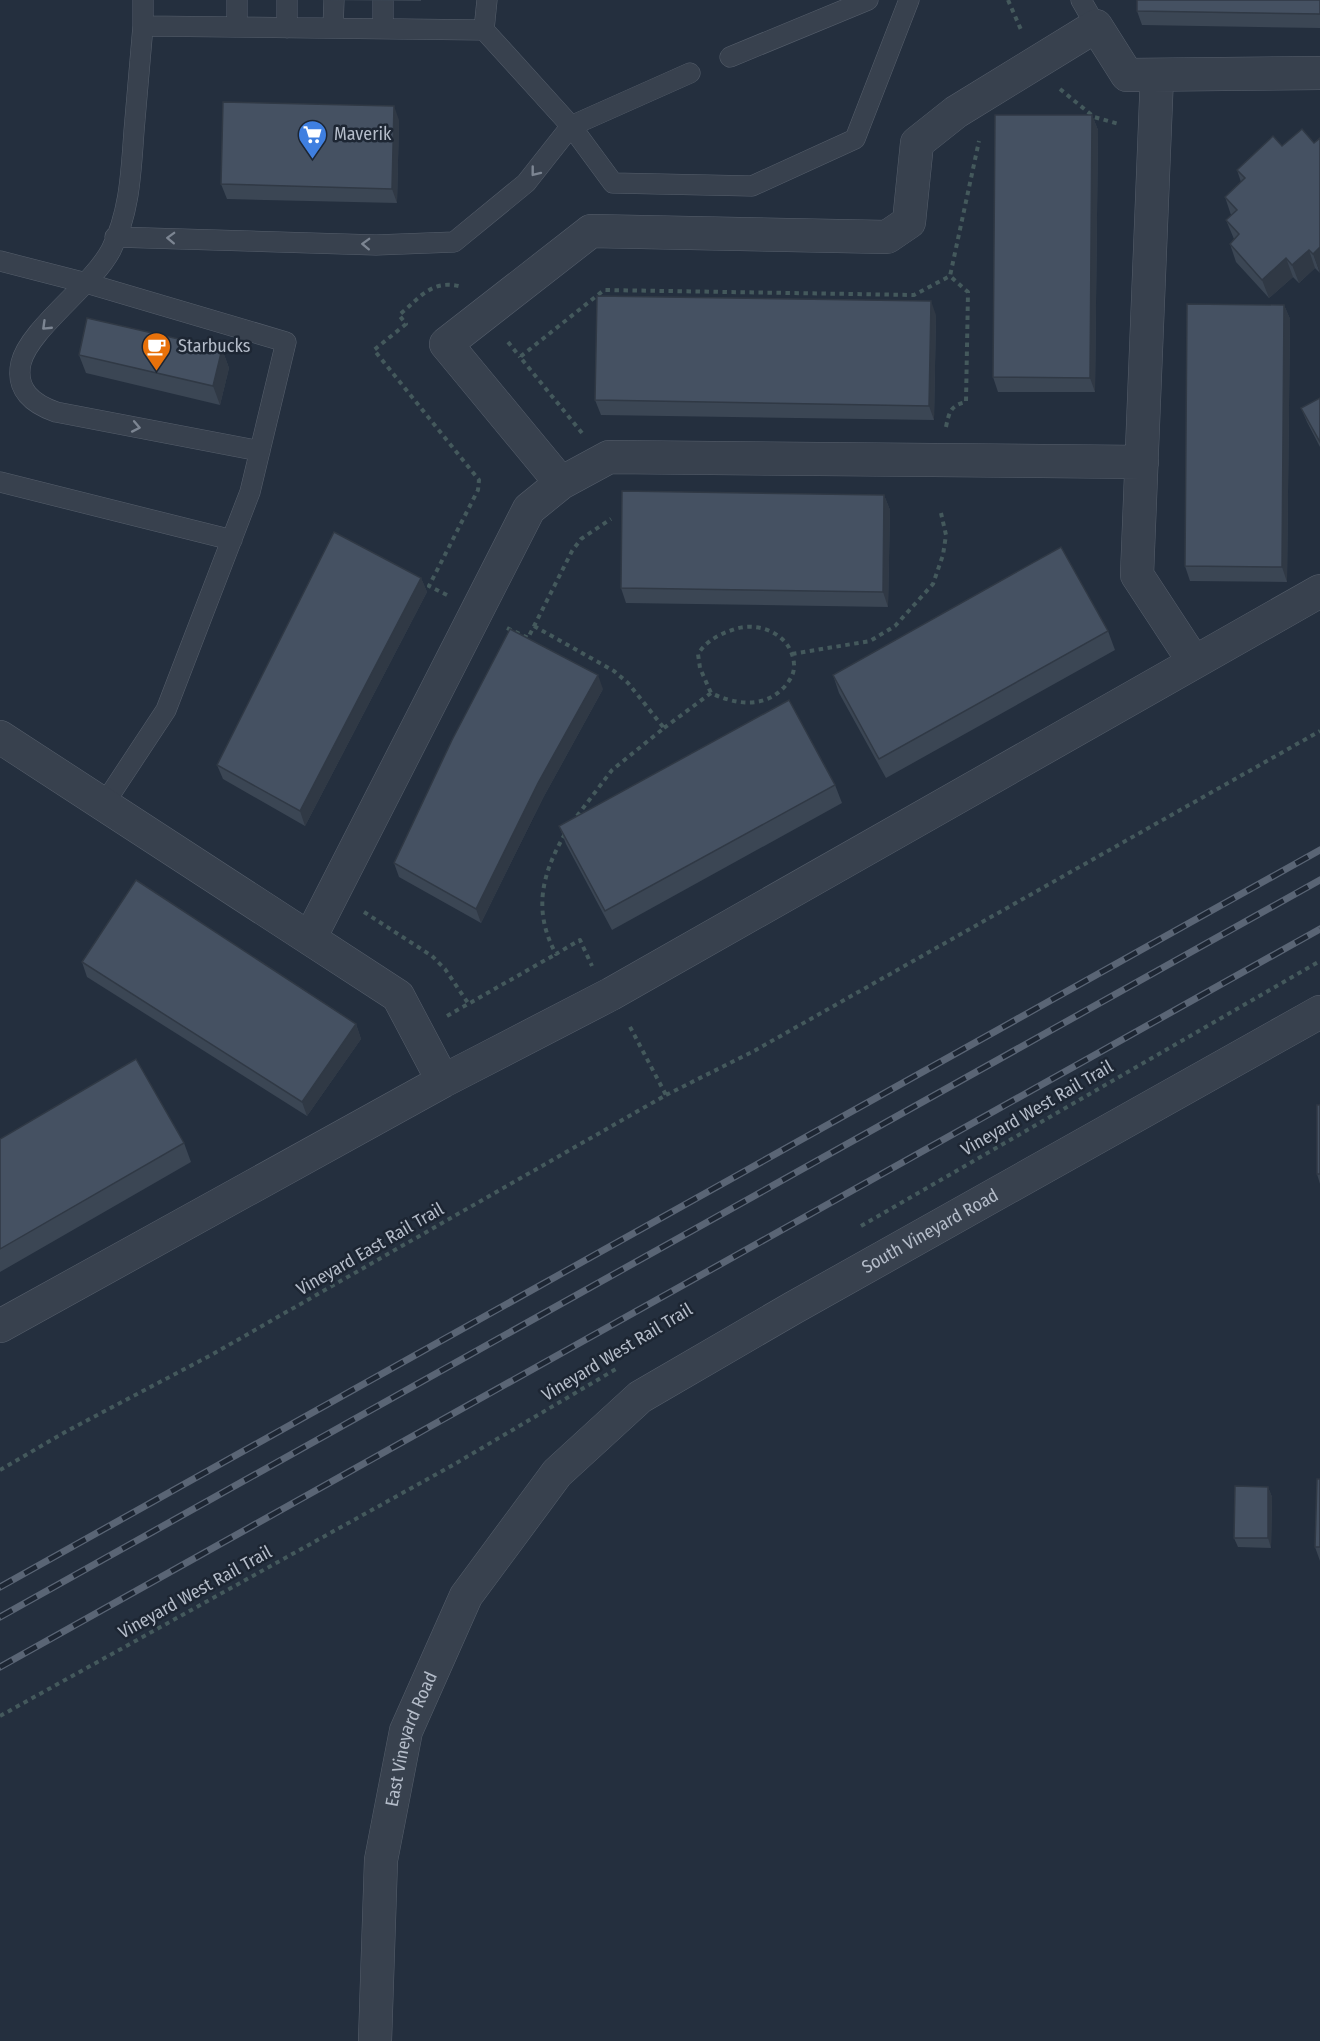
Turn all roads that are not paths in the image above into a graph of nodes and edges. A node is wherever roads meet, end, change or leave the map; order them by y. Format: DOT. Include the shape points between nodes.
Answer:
graph roads {
  1 [pos="143,0"];
  2 [pos="237,0"];
  3 [pos="287,0"];
  4 [pos="334,0"];
  5 [pos="487,0"];
  6 [pos="868,0"];
  7 [pos="909,0"];
  8 [pos="383,1"];
  9 [pos="1089,13"];
  10 [pos="143,26"];
  11 [pos="237,27"];
  12 [pos="287,28"];
  13 [pos="333,28"];
  14 [pos="383,29"];
  15 [pos="484,30"];
  16 [pos="730,57"];
  17 [pos="690,73"];
  18 [pos="1320,73"];
  19 [pos="1156,75"];
  20 [pos="571,126"];
  21 [pos="116,237"];
  22 [pos="0,261"];
  23 [pos="86,283"];
  24 [pos="260,451"];
  25 [pos="1142,462"];
  26 [pos="0,482"];
  27 [pos="561,483"];
  28 [pos="232,540"];
  29 [pos="1320,591"];
  30 [pos="1194,662"];
  31 [pos="0,737"];
  32 [pos="104,804"];
  33 [pos="309,938"];
  34 [pos="1320,1012"];
  35 [pos="442,1081"];
  36 [pos="0,1326"];
  37 [pos="556,1473"];
  38 [pos="375,2041"];
  1 -- 10 [label="lane"];
  2 -- 11 [label="lane"];
  3 -- 12 [label="lane"];
  4 -- 13 [label="lane"];
  5 -- 15 [label="lane"];
  6 -- 16 [label="lane"];
  7 -- 20 [label="lane" via="855,139 752,186 613,183"];
  8 -- 14 [label="lane"];
  9 -- 19 [label="street" via="1127,75"];
  9 -- 27 [label="street" via="917,143 909,222 887,237 591,231 446,344"];
  10 -- 11 [label="lane"];
  10 -- 21 [label="lane" via="128,205"];
  11 -- 12 [label="lane"];
  12 -- 13 [label="lane"];
  13 -- 14 [label="lane"];
  14 -- 15 [label="lane"];
  15 -- 20 [label="lane"];
  17 -- 20 [label="lane"];
  18 -- 19 [label="street"];
  19 -- 25 [label="street"];
  20 -- 21 [label="lane, one-way" via="526,183 454,242 376,245"];
  21 -- 23 [label="lane"];
  22 -- 23 [label="lane"];
  23 -- 24 [label="lane" via="286,342"];
  23 -- 24 [label="lane, one-way" via="26,349 20,377 24,392 36,405"];
  24 -- 28 [label="lane"];
  25 -- 27 [label="street" via="621,457 603,460"];
  25 -- 30 [label="street" via="1137,575"];
  26 -- 28 [label="lane"];
  27 -- 33 [label="street" via="529,509"];
  28 -- 32 [label="lane" via="166,710"];
  29 -- 30 [label="street"];
  30 -- 35 [label="street" via="611,994"];
  31 -- 32 [label="street"];
  32 -- 33 [label="street"];
  33 -- 35 [label="street" via="398,996"];
  34 -- 37 [label="street, South Vineyard Road" via="640,1397"];
  35 -- 36 [label="street"];
  37 -- 38 [label="street, East Vineyard Road" via="466,1596 406,1731 381,1860"];
}
